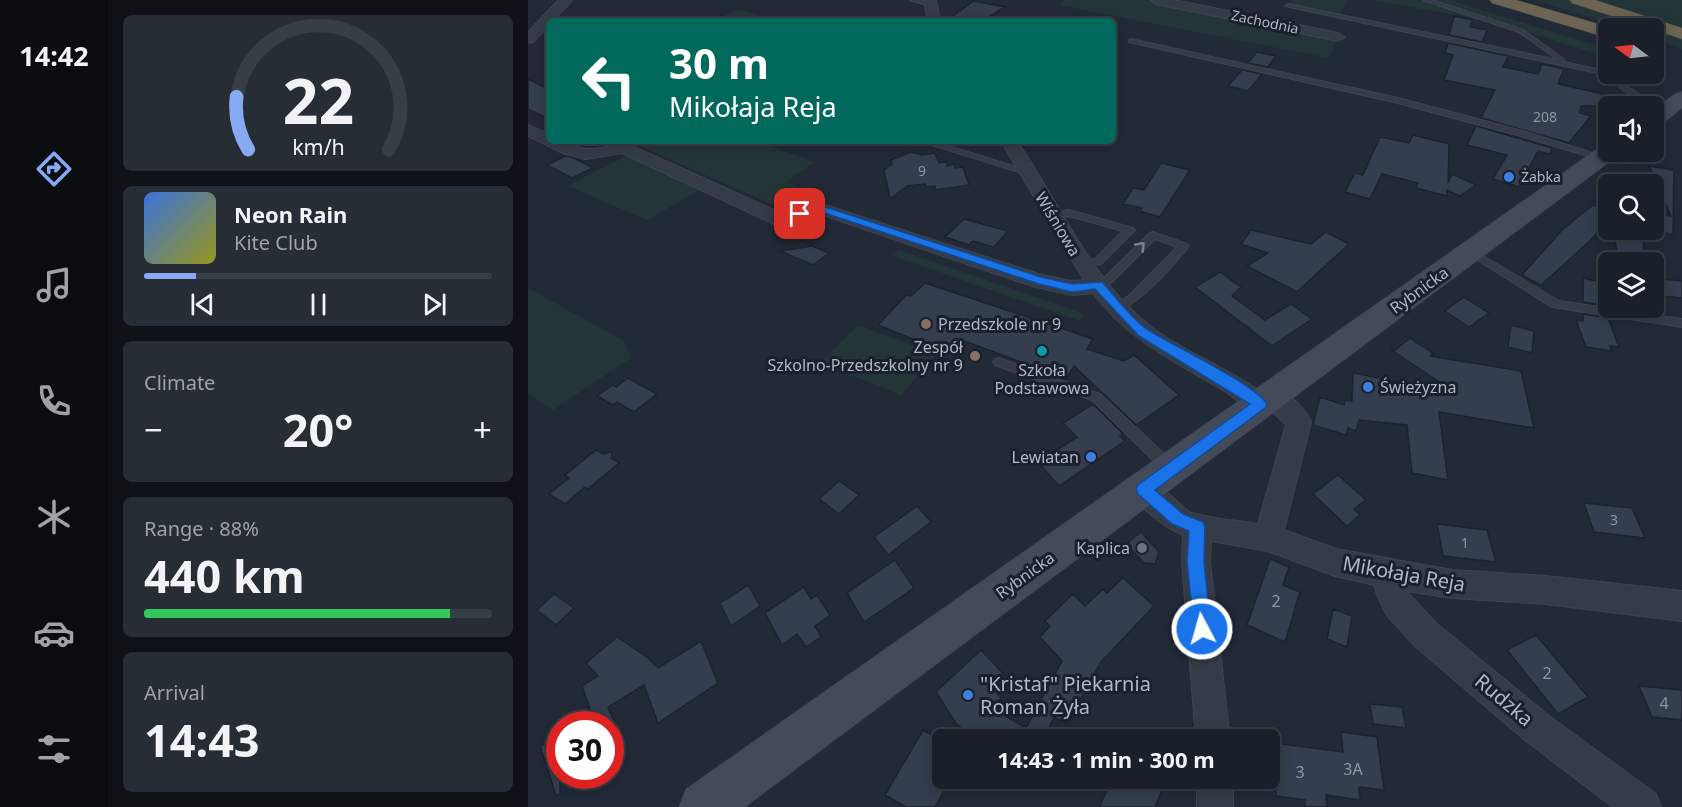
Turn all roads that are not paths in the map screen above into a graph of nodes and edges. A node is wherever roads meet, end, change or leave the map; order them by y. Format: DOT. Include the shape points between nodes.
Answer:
graph roads {
  1 [pos="566,0"];
  2 [pos="912,0"];
  3 [pos="1156,0"];
  4 [pos="1426,0"];
  5 [pos="1498,0"];
  6 [pos="1526,0"];
  7 [pos="1577,0"];
  8 [pos="930,2"];
  9 [pos="1288,6"];
  10 [pos="933,18"];
  11 [pos="1598,23"];
  12 [pos="535,26"];
  13 [pos="1598,30"];
  14 [pos="1682,34"];
  15 [pos="1338,37"];
  16 [pos="528,39"];
  17 [pos="1131,41"];
  18 [pos="1664,46"];
  19 [pos="1682,53"];
  20 [pos="1568,64"];
  21 [pos="1667,109"];
  22 [pos="528,130"];
  23 [pos="546,139"];
  24 [pos="556,144"];
  25 [pos="933,144"];
  26 [pos="1011,144"];
  27 [pos="1598,152"];
  28 [pos="1598,159"];
  29 [pos="1028,172"];
  30 [pos="1053,216"];
  31 [pos="1471,252"];
  32 [pos="1083,265"];
  33 [pos="1098,285"];
  34 [pos="1118,307"];
  35 [pos="1682,323"];
  36 [pos="999,362"];
  37 [pos="1266,400"];
  38 [pos="1157,479"];
  39 [pos="1197,527"];
  40 [pos="1268,538"];
  41 [pos="1389,574"];
  42 [pos="1682,606"];
  43 [pos="1212,729"];
  44 [pos="1215,789"];
  45 [pos="704,807"];
  46 [pos="1215,807"];
  47 [pos="1643,807"];
  1 -- 12 [label="street"];
  2 -- 8 [label="lane"];
  3 -- 15 [label="street, Zachodnia"];
  4 -- 20 [label="lane" via="1521,31"];
  5 -- 13 [label="highway"];
  6 -- 11 [label="highway"];
  7 -- 14 [label="highway"];
  8 -- 10 [label="street"];
  9 -- 20 [label="lane"];
  12 -- 16 [label="street"];
  17 -- 27 [label="lane" via="1395,100"];
  18 -- 19 [label="highway"];
  20 -- 21 [label="lane" via="1604,72 1638,98"];
  22 -- 23 [label="street"];
  24 -- 33 [label="street" via="594,156 624,148 785,222 816,207 1039,280 1072,288"];
  25 -- 29 [label="lane"];
  26 -- 29 [label="street, Wiśniowa"];
  28 -- 31 [label="street, Rybnicka"];
  29 -- 30 [label="street, Wiśniowa"];
  30 -- 32 [label="street, Wiśniowa"];
  30 -- 32 [label="lane" via="1069,213 1130,230 1098,262"];
  31 -- 35 [label="lane" via="1556,304"];
  31 -- 37 [label="street, Rybnicka"];
  32 -- 33 [label="street, Wiśniowa"];
  33 -- 34 [label="street, Wiśniowa"];
  33 -- 34 [label="lane, one-way" via="1153,235 1184,246 1133,299"];
  34 -- 37 [label="street, Wiśniowa" via="1143,333 1243,391"];
  36 -- 38 [label="lane" via="1096,397"];
  37 -- 38 [label="street, Rybnicka"];
  37 -- 40 [label="street, Wiśniowa" via="1299,422"];
  38 -- 39 [label="street, Mikołaja Reja" via="1178,519"];
  38 -- 45 [label="street, Rybnicka"];
  39 -- 40 [label="street, Mikołaja Reja"];
  39 -- 43 [label="street" via="1196,562"];
  40 -- 41 [label="street, Mikołaja Reja" via="1335,562"];
  41 -- 42 [label="street, Mikołaja Reja" via="1452,584"];
  41 -- 47 [label="street, Rudzka" via="1397,604 1427,636 1537,728"];
  44 -- 46 [label="street"];
}
